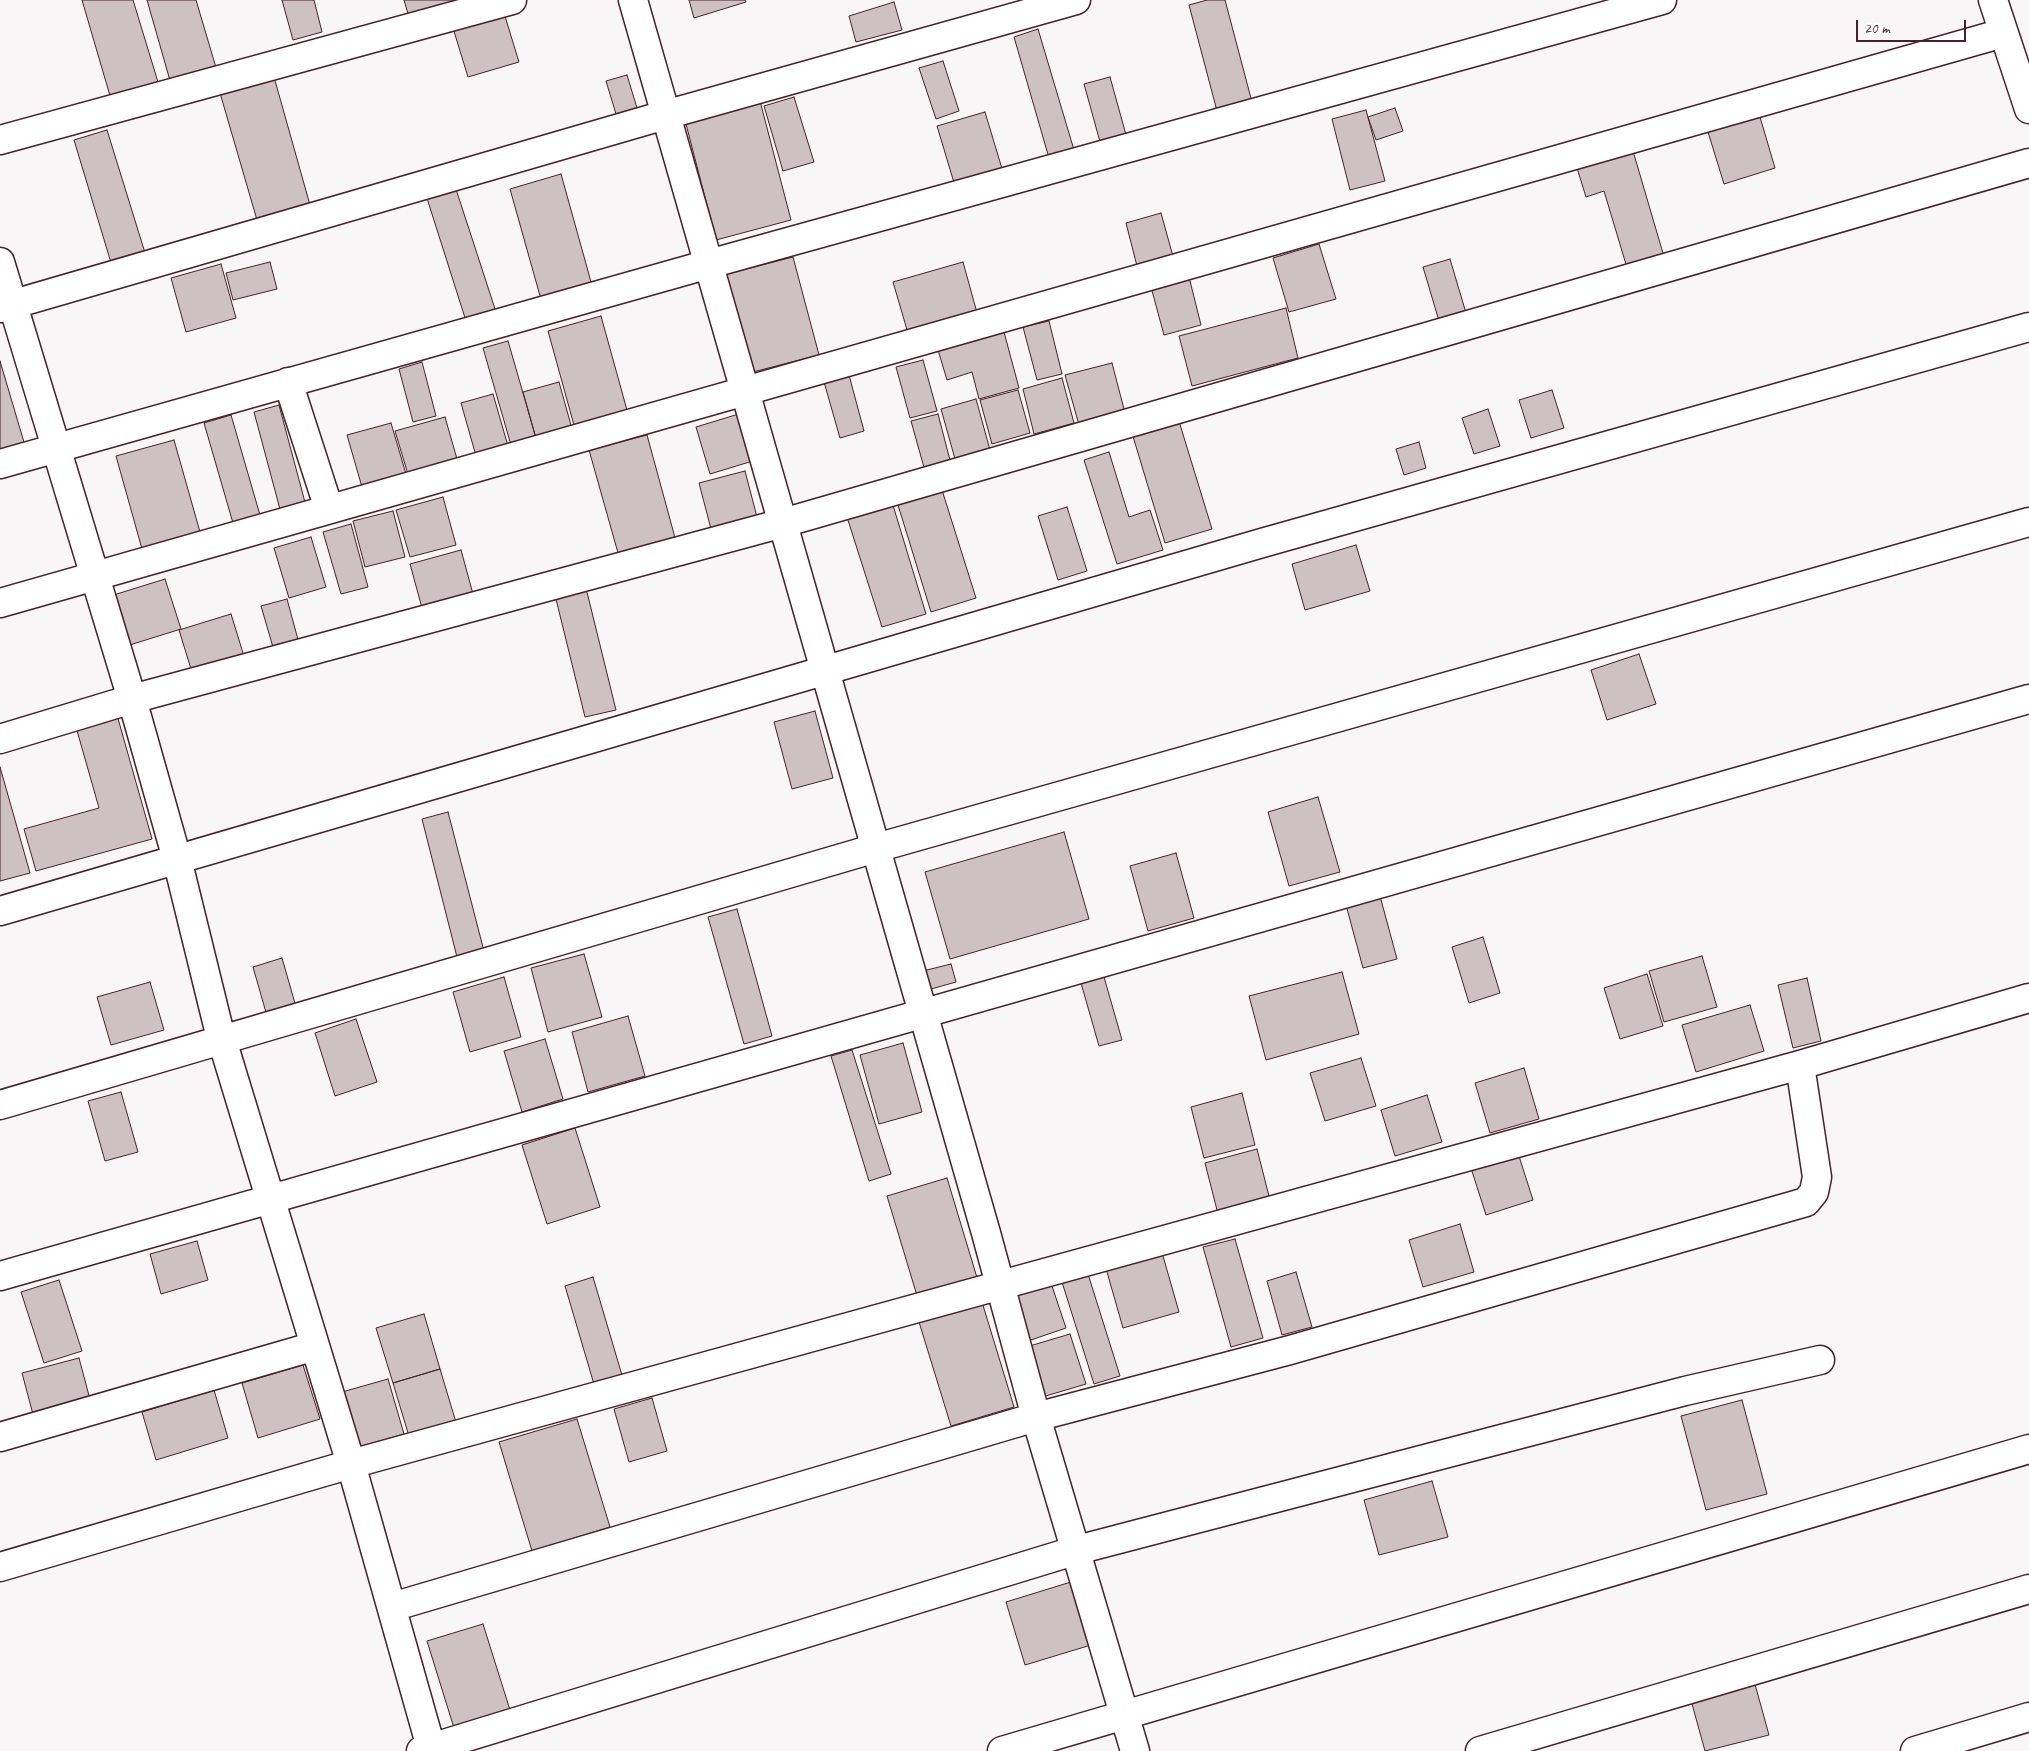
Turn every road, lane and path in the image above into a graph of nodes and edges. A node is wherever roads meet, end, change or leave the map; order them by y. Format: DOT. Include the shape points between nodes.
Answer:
graph roads {
  1 [pos="512,0"];
  2 [pos="633,0"];
  3 [pos="1076,0"];
  4 [pos="1662,0"];
  5 [pos="1993,0"];
  6 [pos="2003,33"];
  7 [pos="2029,109"];
  8 [pos="665,115"];
  9 [pos="0,140"];
  10 [pos="2029,163"];
  11 [pos="0,262"];
  12 [pos="709,264"];
  13 [pos="6,306"];
  14 [pos="2029,327"];
  15 [pos="288,382"];
  16 [pos="745,391"];
  17 [pos="56,447"];
  18 [pos="0,464"];
  19 [pos="329,509"];
  20 [pos="2029,522"];
  21 [pos="783,523"];
  22 [pos="94,575"];
  23 [pos="0,603"];
  24 [pos="824,670"];
  25 [pos="132,699"];
  26 [pos="2029,699"];
  27 [pos="0,739"];
  28 [pos="876,848"];
  29 [pos="177,859"];
  30 [pos="0,910"];
  31 [pos="2029,998"];
  32 [pos="924,1015"];
  33 [pos="222,1040"];
  34 [pos="1800,1065"];
  35 [pos="0,1105"];
  36 [pos="270,1199"];
  37 [pos="0,1276"];
  38 [pos="1002,1286"];
  39 [pos="315,1346"];
  40 [pos="1820,1360"];
  41 [pos="1036,1416"];
  42 [pos="0,1437"];
  43 [pos="2029,1449"];
  44 [pos="351,1464"];
  45 [pos="1077,1550"];
  46 [pos="0,1567"];
  47 [pos="2029,1589"];
  48 [pos="392,1607"];
  49 [pos="1124,1715"];
  50 [pos="2029,1718"];
  51 [pos="428,1750"];
  52 [pos="1002,1751"];
  53 [pos="1135,1751"];
  54 [pos="1480,1751"];
  55 [pos="1915,1751"];
  1 -- 9 [label="street"];
  2 -- 8 [label="street"];
  3 -- 8 [label="street"];
  4 -- 12 [label="street"];
  5 -- 6 [label="street"];
  6 -- 7 [label="street"];
  6 -- 16 [label="street"];
  8 -- 12 [label="street"];
  8 -- 13 [label="street"];
  10 -- 21 [label="street"];
  11 -- 13 [label="street"];
  12 -- 15 [label="street"];
  12 -- 16 [label="street"];
  13 -- 17 [label="street"];
  14 -- 24 [label="street"];
  15 -- 17 [label="street"];
  15 -- 19 [label="street"];
  16 -- 19 [label="street"];
  16 -- 21 [label="street"];
  17 -- 18 [label="street"];
  17 -- 22 [label="street"];
  19 -- 22 [label="street"];
  20 -- 28 [label="street"];
  21 -- 24 [label="street"];
  21 -- 25 [label="street"];
  22 -- 23 [label="street"];
  22 -- 25 [label="street"];
  24 -- 28 [label="street"];
  24 -- 29 [label="street"];
  25 -- 27 [label="street"];
  25 -- 29 [label="street"];
  26 -- 32 [label="street"];
  28 -- 32 [label="street"];
  28 -- 33 [label="street"];
  29 -- 30 [label="street"];
  29 -- 33 [label="street"];
  31 -- 34 [label="street"];
  32 -- 36 [label="street"];
  32 -- 38 [label="street"];
  33 -- 35 [label="street"];
  33 -- 36 [label="street"];
  34 -- 38 [label="street"];
  34 -- 41 [label="street" via="1818,1177 1814,1192 1806,1202 1299,1347"];
  36 -- 37 [label="street"];
  36 -- 39 [label="street"];
  38 -- 41 [label="street"];
  38 -- 44 [label="street"];
  39 -- 42 [label="street"];
  39 -- 44 [label="street"];
  40 -- 45 [label="street" via="1676,1394"];
  41 -- 45 [label="street"];
  41 -- 48 [label="street"];
  43 -- 49 [label="street"];
  44 -- 46 [label="street"];
  44 -- 48 [label="street"];
  45 -- 49 [label="street"];
  45 -- 51 [label="street"];
  47 -- 54 [label="street"];
  48 -- 51 [label="street"];
  49 -- 52 [label="street"];
  49 -- 53 [label="street"];
  50 -- 55 [label="street"];
}
